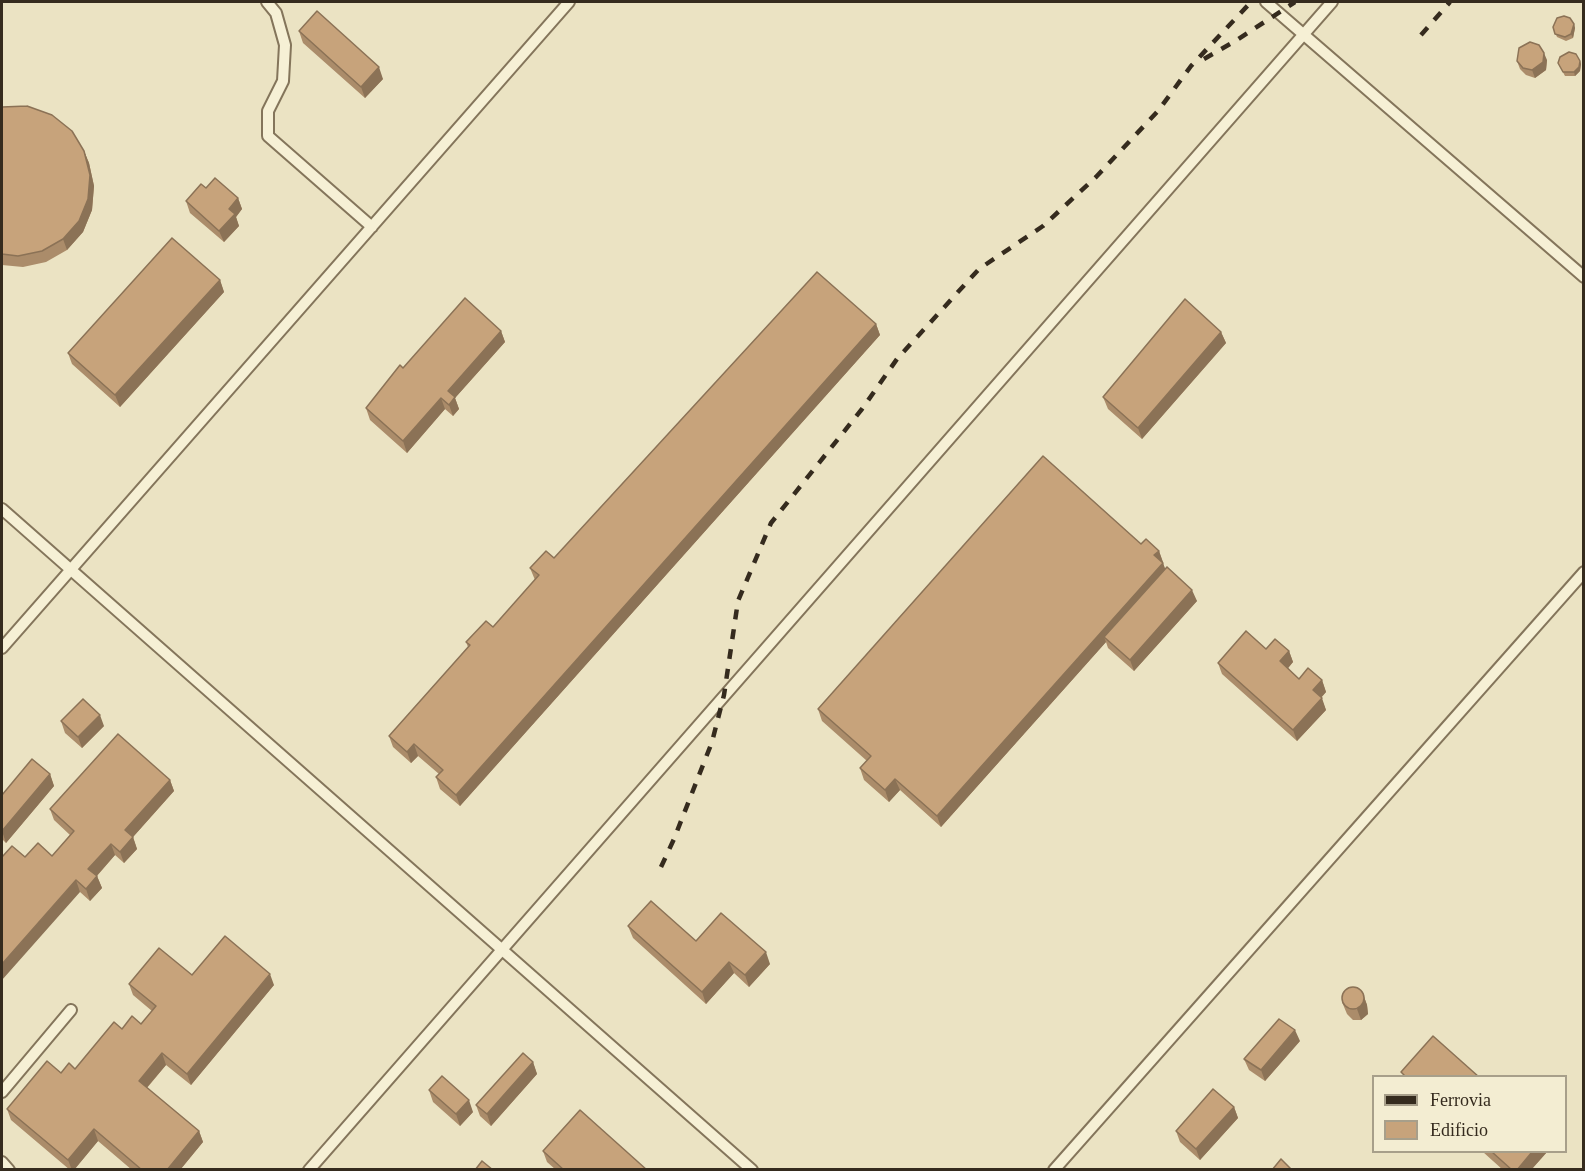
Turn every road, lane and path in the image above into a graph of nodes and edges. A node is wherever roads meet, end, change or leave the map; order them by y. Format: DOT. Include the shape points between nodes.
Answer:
graph roads {
  1 [pos="267,2"];
  2 [pos="569,2"];
  3 [pos="1266,2"];
  4 [pos="1332,2"];
  5 [pos="1304,33"];
  6 [pos="372,227"];
  7 [pos="1584,277"];
  8 [pos="2,509"];
  9 [pos="70,570"];
  10 [pos="1584,572"];
  11 [pos="2,648"];
  12 [pos="502,950"];
  13 [pos="71,1010"];
  14 [pos="2,1092"];
  15 [pos="2,1162"];
  16 [pos="9,1170"];
  17 [pos="309,1170"];
  18 [pos="752,1170"];
  19 [pos="1054,1170"];
  1 -- 6 [label="lane" via="276,13 285,45 283,81 268,111 268,136"];
  2 -- 6 [label="lane"];
  3 -- 5 [label="lane"];
  4 -- 5 [label="lane"];
  5 -- 7 [label="lane"];
  5 -- 12 [label="lane"];
  6 -- 9 [label="lane"];
  8 -- 9 [label="lane"];
  9 -- 11 [label="lane"];
  9 -- 12 [label="lane"];
  10 -- 19 [label="lane"];
  12 -- 17 [label="lane"];
  12 -- 18 [label="lane"];
  13 -- 14 [label="lane"];
  15 -- 16 [label="lane"];
}
